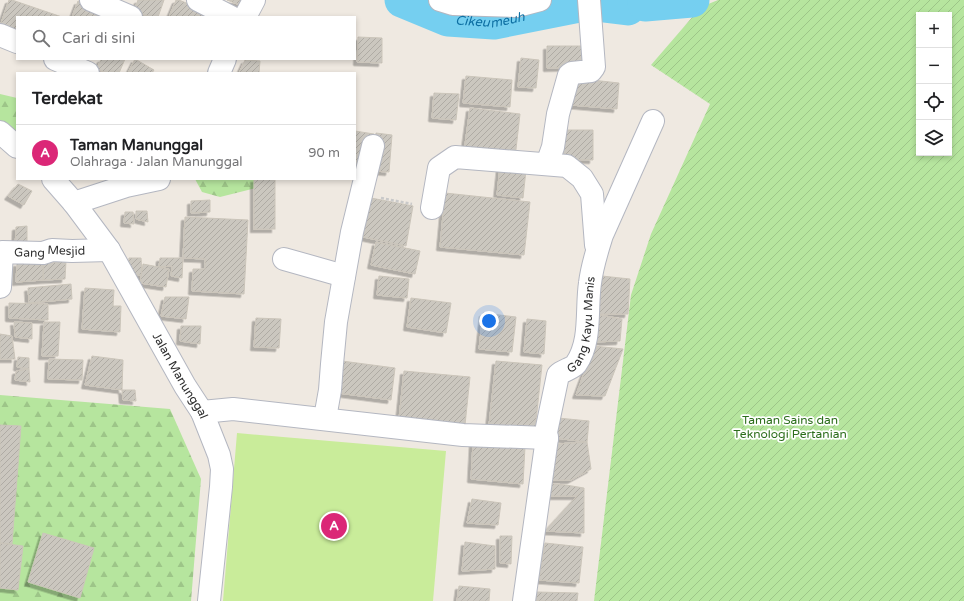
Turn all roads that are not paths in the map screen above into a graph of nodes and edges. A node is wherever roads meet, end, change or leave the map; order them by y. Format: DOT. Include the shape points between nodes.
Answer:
graph roads {
  1 [pos="91,0"];
  2 [pos="198,0"];
  3 [pos="254,0"];
  4 [pos="440,0"];
  5 [pos="540,0"];
  6 [pos="589,0"];
  7 [pos="129,16"];
  8 [pos="229,16"];
  9 [pos="246,16"];
  10 [pos="0,35"];
  11 [pos="16,42"];
  12 [pos="57,60"];
  13 [pos="225,60"];
  14 [pos="86,72"];
  15 [pos="219,72"];
  16 [pos="653,121"];
  17 [pos="0,132"];
  18 [pos="16,146"];
  19 [pos="374,146"];
  20 [pos="547,164"];
  21 [pos="54,180"];
  22 [pos="154,180"];
  23 [pos="74,203"];
  24 [pos="432,208"];
  25 [pos="109,250"];
  26 [pos="596,253"];
  27 [pos="284,259"];
  28 [pos="344,276"];
  29 [pos="0,287"];
  30 [pos="202,412"];
  31 [pos="325,418"];
  32 [pos="546,438"];
  33 [pos="209,601"];
  34 [pos="524,601"];
  1 -- 7 [label="street"];
  2 -- 8 [label="street"];
  3 -- 9 [label="street"];
  4 -- 5 [label="street" via="453,4 517,6"];
  6 -- 20 [label="street" via="594,67 591,71 572,73 569,76"];
  10 -- 11 [label="street"];
  12 -- 14 [label="street"];
  13 -- 15 [label="street"];
  16 -- 26 [label="street, Gang Kayu Manis"];
  17 -- 18 [label="street"];
  19 -- 28 [label="street" via="352,232"];
  20 -- 24 [label="street" via="455,157 439,168"];
  20 -- 26 [label="street" via="567,166 582,178 592,194"];
  21 -- 23 [label="street, Jalan Manunggal"];
  22 -- 23 [label="street" via="126,186"];
  23 -- 25 [label="street, Jalan Manunggal"];
  25 -- 29 [label="street, Gang Mesjid" via="2,252"];
  25 -- 30 [label="street, Jalan Manunggal"];
  26 -- 32 [label="street, Gang Kayu Manis" via="589,284 584,350 575,366 558,375"];
  27 -- 28 [label="street"];
  28 -- 31 [label="street"];
  30 -- 31 [label="street" via="233,409"];
  30 -- 33 [label="street, Jalan Manunggal" via="219,454 222,469"];
  31 -- 32 [label="street" via="463,435"];
  32 -- 34 [label="street, Gang Kayu Manis"];
}
